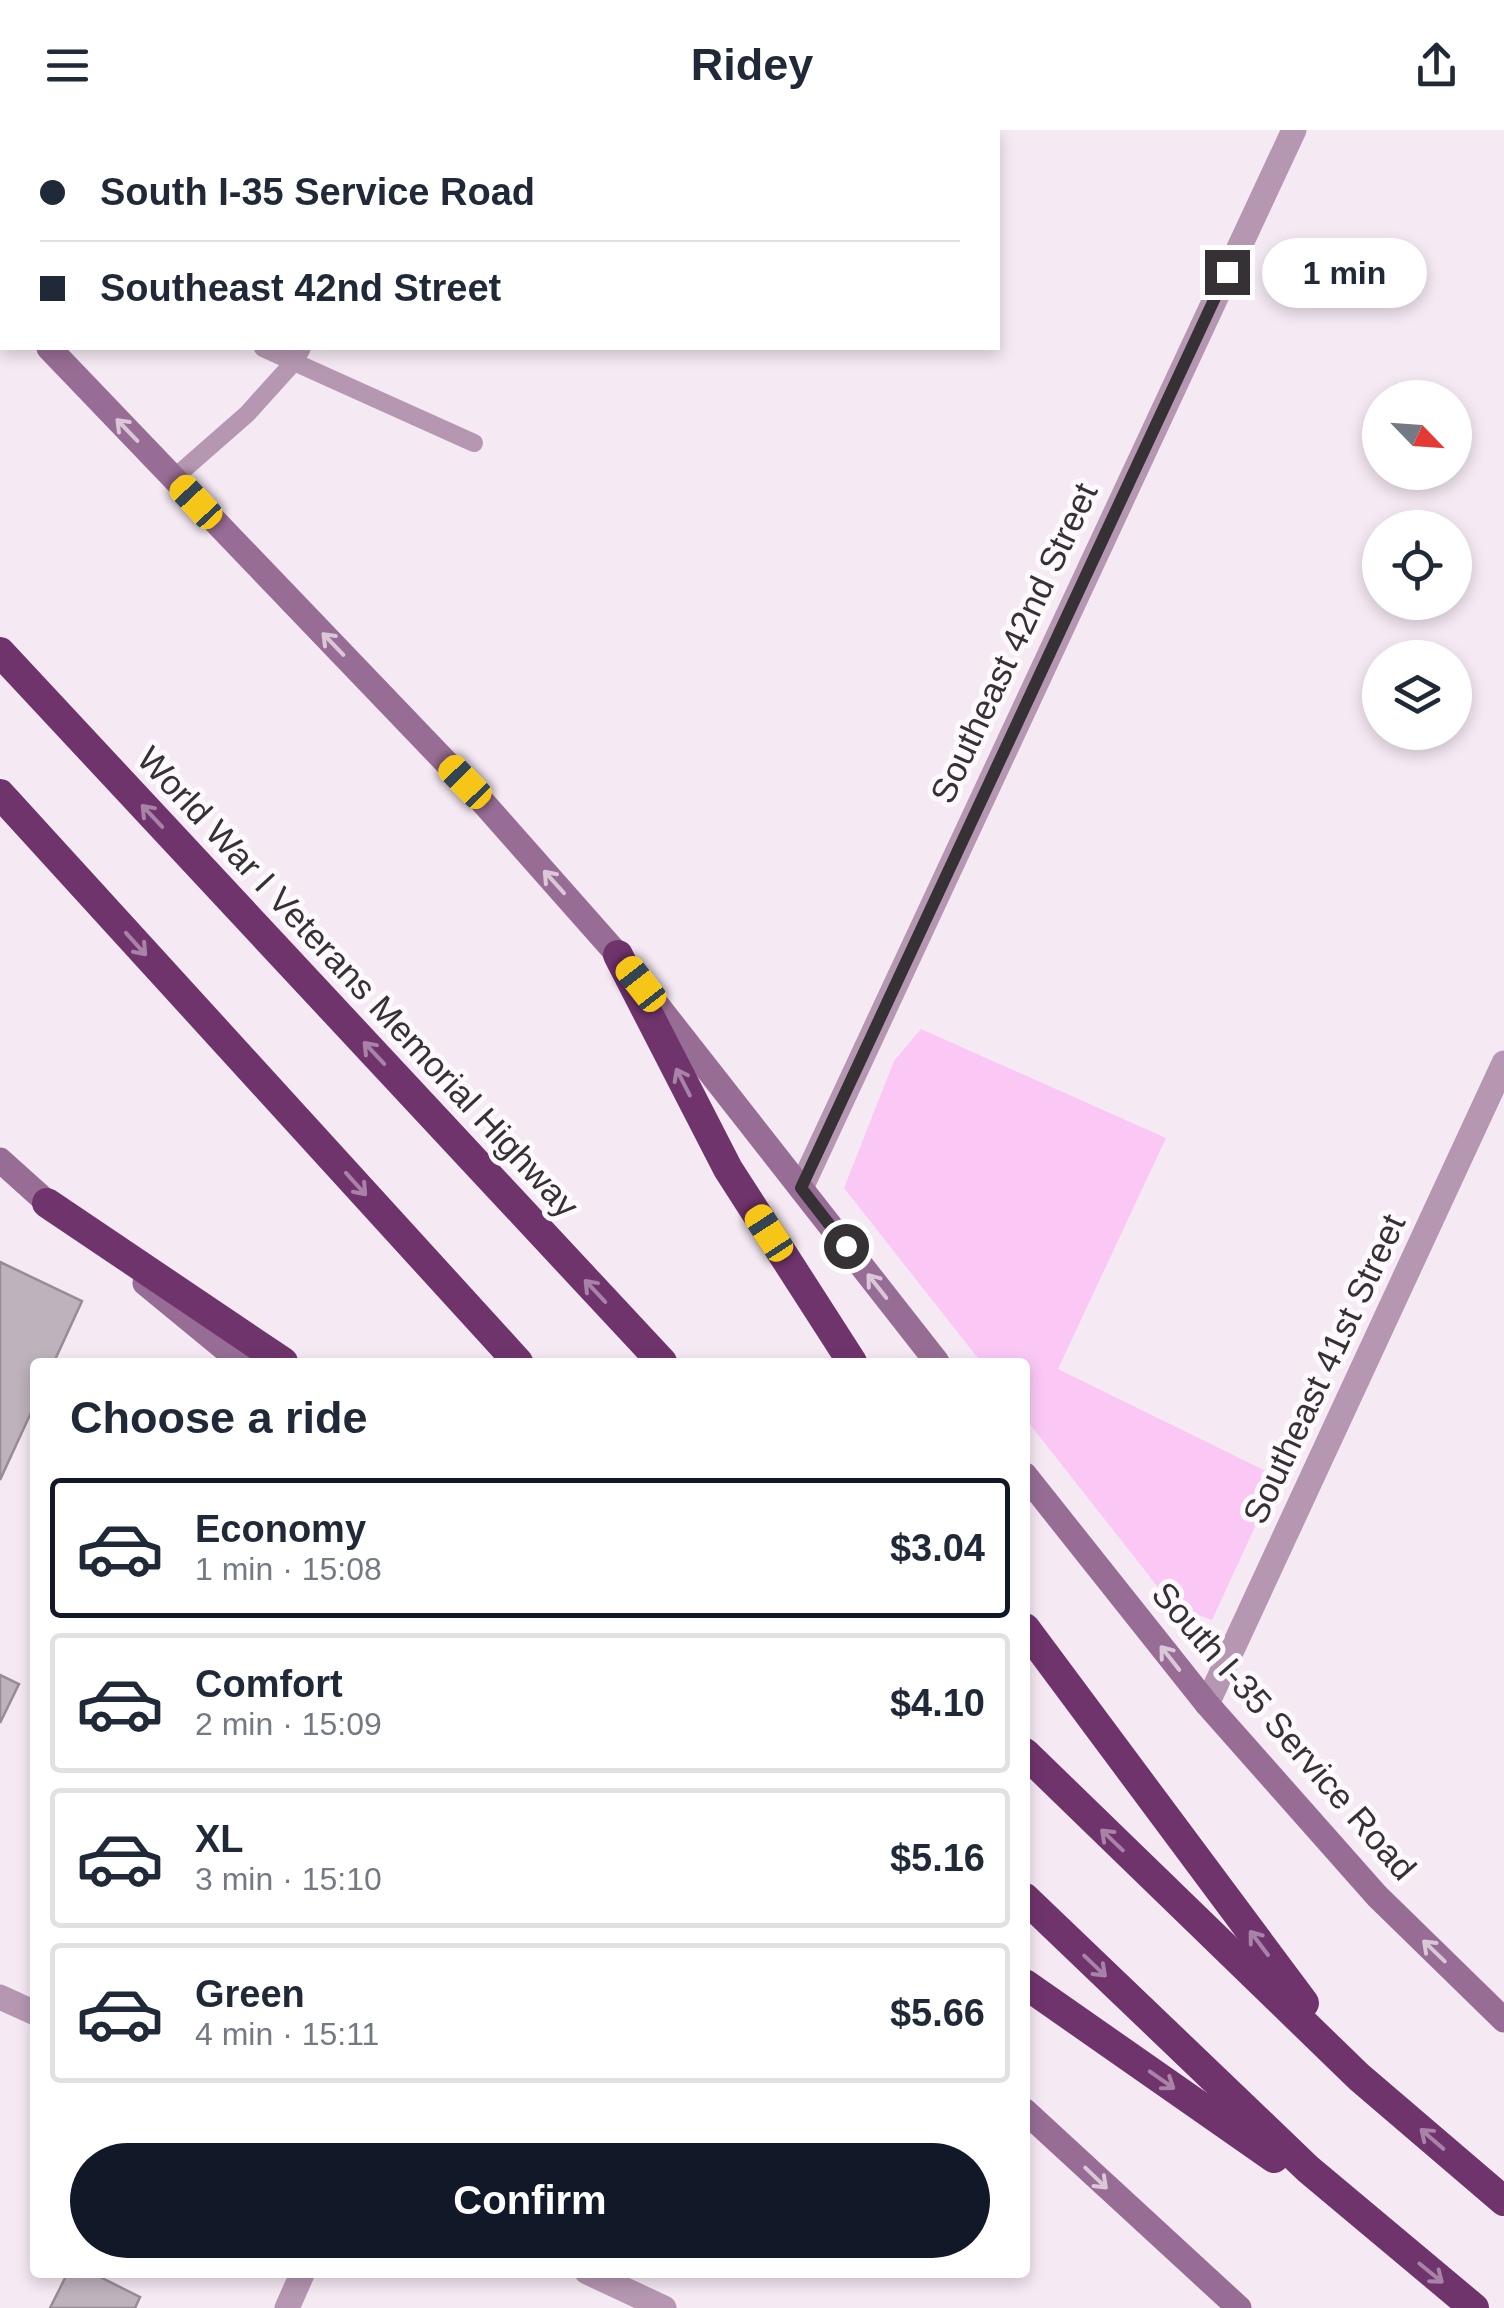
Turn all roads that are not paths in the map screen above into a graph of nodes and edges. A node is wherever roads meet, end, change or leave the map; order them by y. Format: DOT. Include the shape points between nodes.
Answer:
graph roads {
  1 [pos="1294,130"];
  2 [pos="51,350"];
  3 [pos="273,350"];
  4 [pos="298,355"];
  5 [pos="474,444"];
  6 [pos="174,478"];
  7 [pos="0,652"];
  8 [pos="0,794"];
  9 [pos="618,955"];
  10 [pos="1504,1063"];
  11 [pos="0,1160"];
  12 [pos="801,1188"];
  13 [pos="47,1203"];
  14 [pos="237,1358"];
  15 [pos="277,1358"];
  16 [pos="514,1358"];
  17 [pos="658,1358"];
  18 [pos="849,1358"];
  19 [pos="934,1358"];
  20 [pos="1030,1480"];
  21 [pos="1030,1635"];
  22 [pos="1207,1704"];
  23 [pos="1030,1758"];
  24 [pos="1030,1903"];
  25 [pos="1030,1988"];
  26 [pos="0,1997"];
  27 [pos="30,2012"];
  28 [pos="1504,2020"];
  29 [pos="1360,2077"];
  30 [pos="1030,2116"];
  31 [pos="1504,2202"];
  32 [pos="1387,2238"];
  33 [pos="300,2278"];
  34 [pos="600,2278"];
  35 [pos="287,2308"];
  36 [pos="664,2308"];
  37 [pos="1240,2308"];
  38 [pos="1474,2308"];
  1 -- 12 [label="street, Southeast 42nd Street"];
  6 -- 2 [label="main road, one-way"];
  3 -- 4 [label="lane"];
  4 -- 5 [label="lane"];
  4 -- 6 [label="lane" via="247,414"];
  9 -- 6 [label="main road, one-way" via="465,782"];
  17 -- 7 [label="highway, World War I Veterans Memorial Highway, one-way"];
  8 -- 16 [label="highway, one-way"];
  9 -- 12 [label="main road"];
  18 -- 9 [label="highway, one-way" via="728,1169"];
  10 -- 22 [label="street, Southeast 41st Street"];
  11 -- 13 [label="main road"];
  19 -- 12 [label="main road, one-way"];
  13 -- 14 [label="main road"];
  13 -- 15 [label="highway"];
  22 -- 20 [label="main road, South I-35 Service Road, one-way"];
  29 -- 21 [label="highway, one-way"];
  28 -- 22 [label="main road, South I-35 Service Road, one-way" via="1378,1896"];
  29 -- 23 [label="highway, one-way"];
  24 -- 32 [label="highway, one-way"];
  25 -- 32 [label="highway, one-way"];
  26 -- 27 [label="street"];
  31 -- 29 [label="highway, one-way"];
  30 -- 37 [label="main road, one-way"];
  32 -- 38 [label="highway, one-way"];
  33 -- 35 [label="street"];
  34 -- 36 [label="street"];
}
